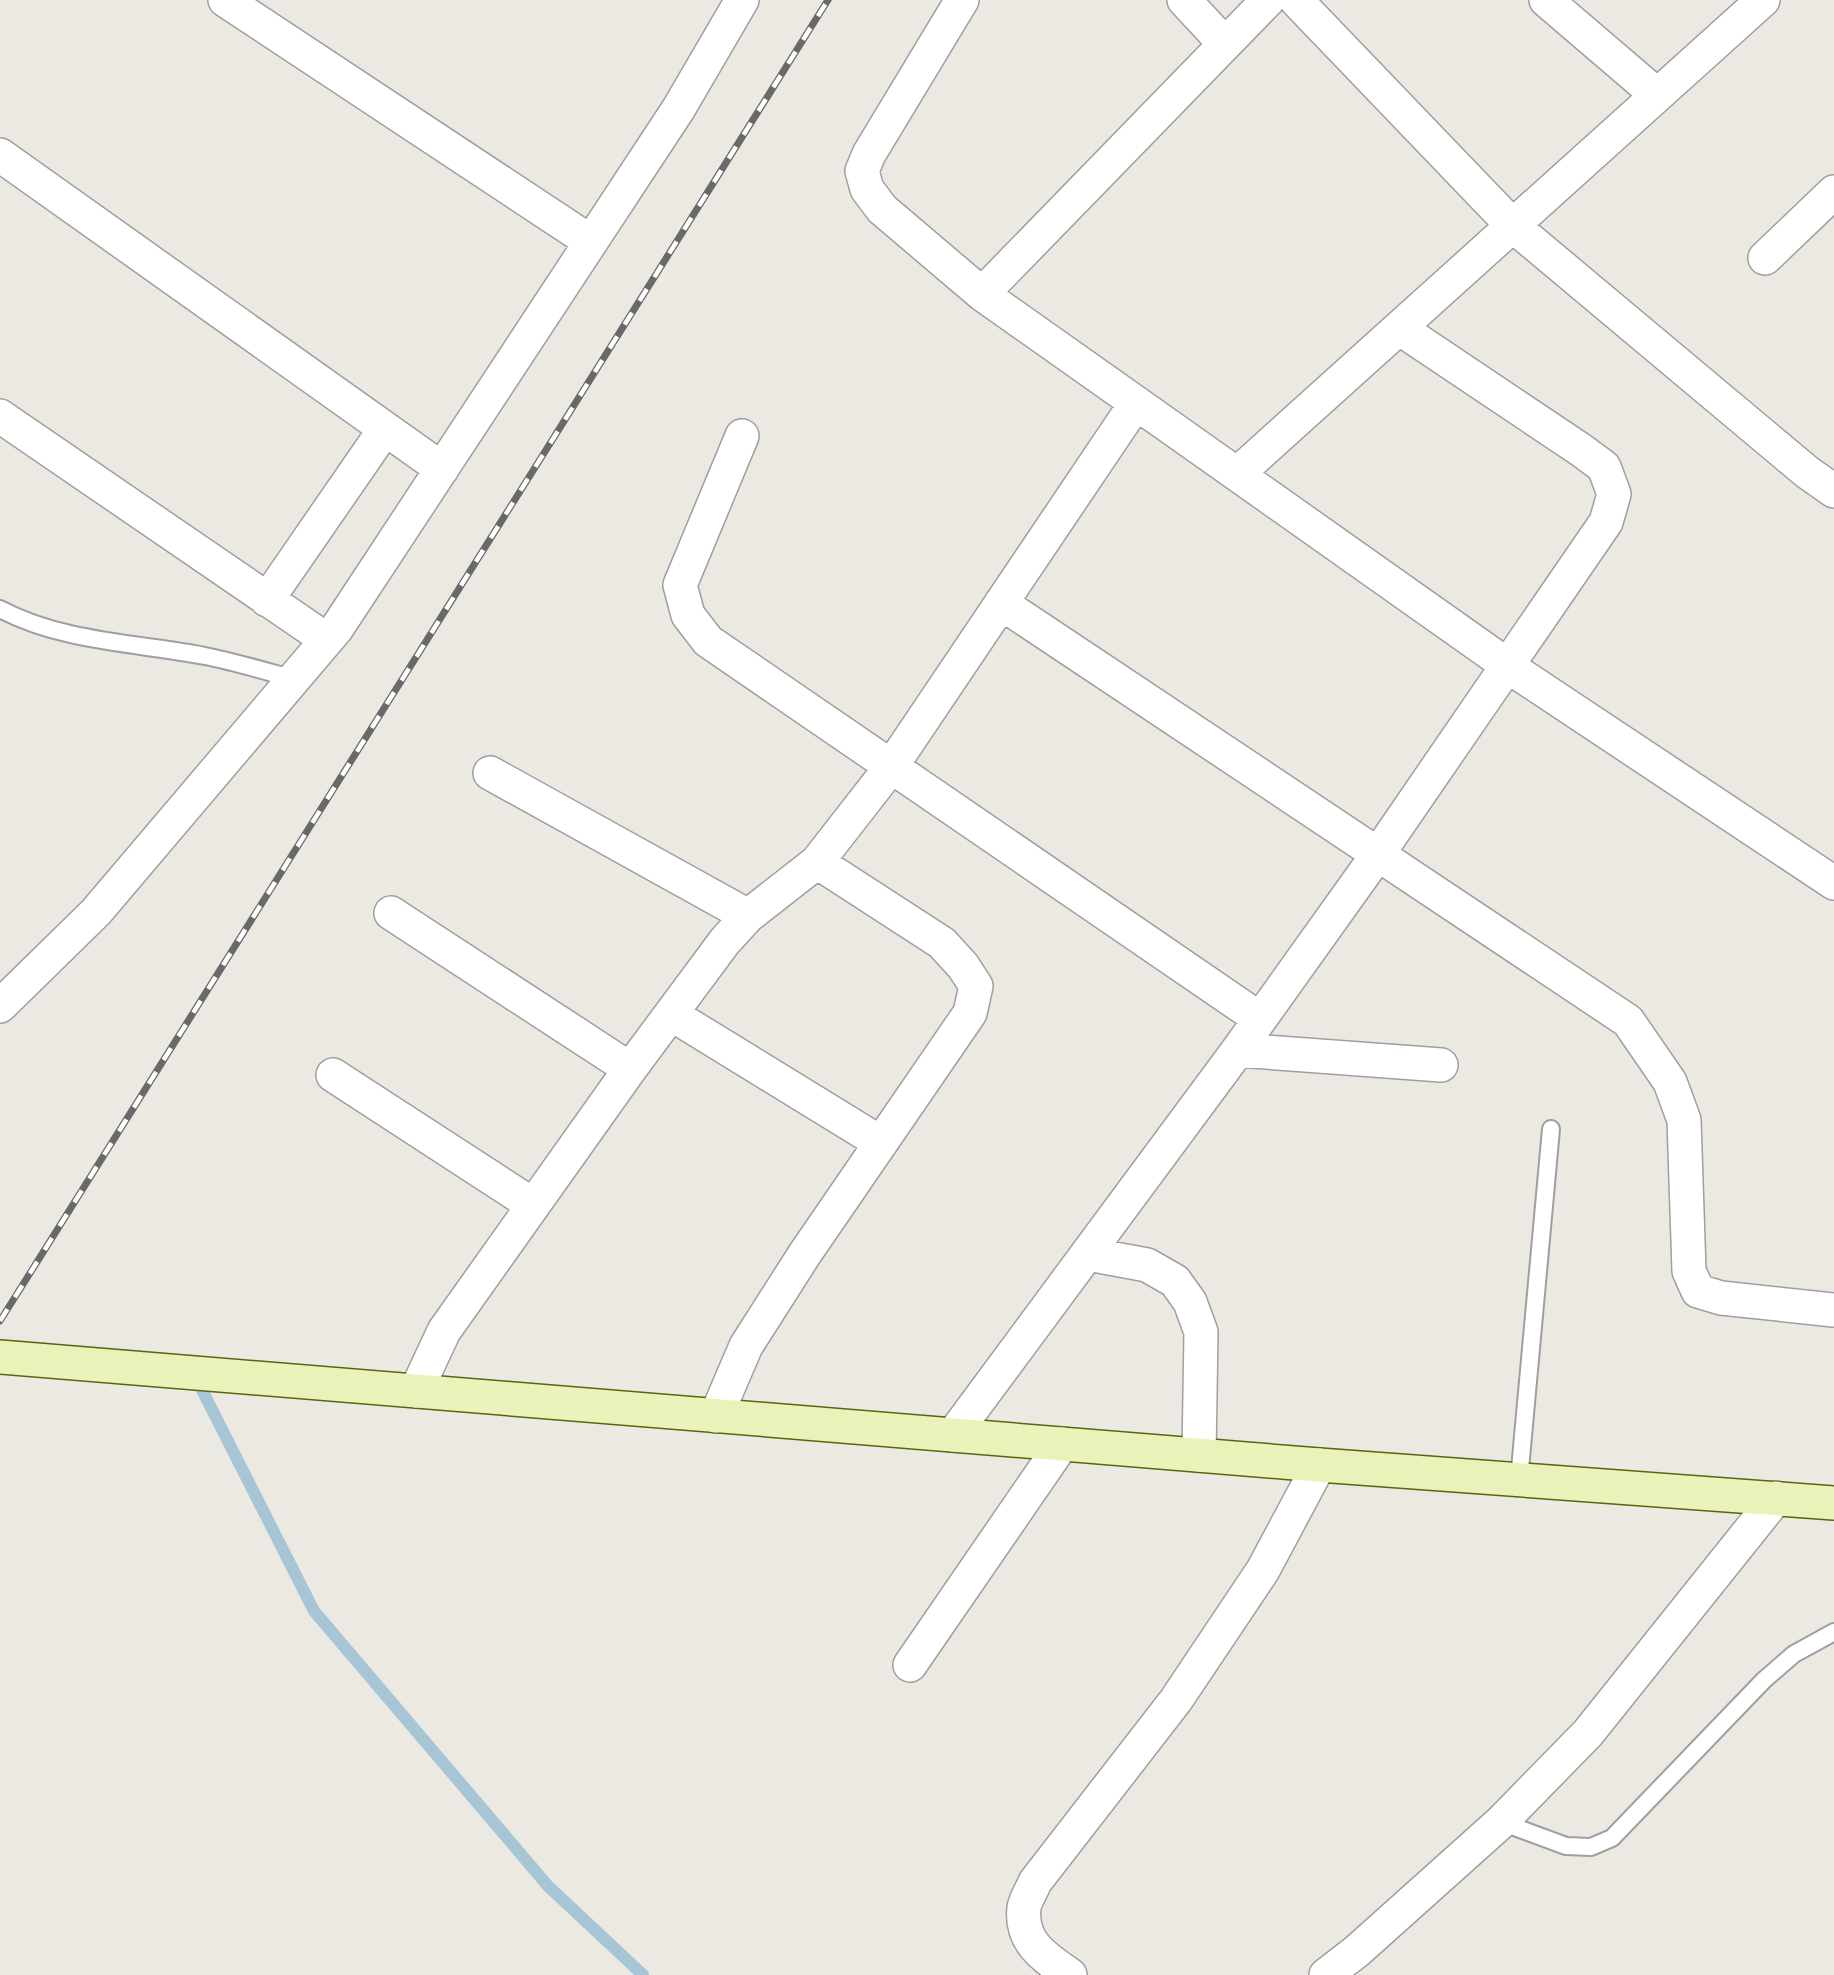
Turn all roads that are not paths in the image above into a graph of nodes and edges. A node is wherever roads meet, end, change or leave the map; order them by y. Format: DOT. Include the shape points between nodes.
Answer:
graph roads {
  1 [pos="225,0"];
  2 [pos="742,0"];
  3 [pos="962,0"];
  4 [pos="1184,0"];
  5 [pos="1268,0"];
  6 [pos="1296,0"];
  7 [pos="1546,0"];
  8 [pos="1756,2"];
  9 [pos="1225,44"];
  10 [pos="1657,95"];
  11 [pos="0,155"];
  12 [pos="1832,199"];
  13 [pos="1512,225"];
  14 [pos="591,242"];
  15 [pos="1765,258"];
  16 [pos="982,294"];
  17 [pos="1399,328"];
  18 [pos="1136,403"];
  19 [pos="0,416"];
  20 [pos="385,429"];
  21 [pos="742,436"];
  22 [pos="442,469"];
  23 [pos="1237,474"];
  24 [pos="1834,491"];
  25 [pos="267,600"];
  26 [pos="1001,603"];
  27 [pos="0,609"];
  28 [pos="327,640"];
  29 [pos="1507,664"];
  30 [pos="294,679"];
  31 [pos="891,768"];
  32 [pos="490,773"];
  33 [pos="1378,854"];
  34 [pos="818,862"];
  35 [pos="1834,883"];
  36 [pos="391,913"];
  37 [pos="748,916"];
  38 [pos="0,1006"];
  39 [pos="670,1014"];
  40 [pos="1260,1019"];
  41 [pos="1238,1050"];
  42 [pos="1441,1065"];
  43 [pos="630,1069"];
  44 [pos="333,1075"];
  45 [pos="1551,1129"];
  46 [pos="881,1143"];
  47 [pos="533,1205"];
  48 [pos="1088,1254"];
  49 [pos="1834,1310"];
  50 [pos="0,1357"];
  51 [pos="416,1391"];
  52 [pos="716,1416"];
  53 [pos="953,1435"];
  54 [pos="1062,1444"];
  55 [pos="1199,1455"];
  56 [pos="1319,1466"];
  57 [pos="1519,1480"];
  58 [pos="1776,1498"];
  59 [pos="1834,1503"];
  60 [pos="1834,1632"];
  61 [pos="910,1665"];
  62 [pos="1501,1822"];
  63 [pos="1070,1975"];
  64 [pos="1326,1975"];
  1 -- 14 [label="street"];
  2 -- 14 [label="street" via="679,108"];
  3 -- 16 [label="street" via="862,171 867,189 882,209"];
  4 -- 9 [label="street"];
  5 -- 9 [label="street"];
  6 -- 13 [label="street"];
  7 -- 10 [label="street"];
  8 -- 10 [label="street"];
  9 -- 16 [label="street"];
  10 -- 13 [label="street"];
  11 -- 20 [label="street"];
  12 -- 15 [label="street"];
  13 -- 17 [label="street"];
  13 -- 24 [label="street"];
  14 -- 22 [label="street"];
  16 -- 18 [label="street"];
  17 -- 23 [label="street"];
  17 -- 29 [label="street" via="1604,467 1614,494 1606,522"];
  18 -- 23 [label="street"];
  18 -- 26 [label="street"];
  19 -- 25 [label="street"];
  20 -- 22 [label="street"];
  20 -- 25 [label="street"];
  21 -- 31 [label="street" via="680,585 688,615 708,641"];
  22 -- 28 [label="street"];
  23 -- 29 [label="street"];
  25 -- 28 [label="street"];
  26 -- 31 [label="street"];
  26 -- 33 [label="street"];
  27 -- 30 [label="lane" via="71,634 206,656"];
  28 -- 30 [label="street"];
  29 -- 33 [label="street"];
  29 -- 35 [label="street"];
  30 -- 38 [label="street" via="96,912"];
  31 -- 34 [label="street"];
  31 -- 40 [label="street"];
  32 -- 37 [label="street"];
  33 -- 40 [label="street"];
  33 -- 49 [label="street" via="1628,1021 1653,1054 1671,1082 1684,1120 1689,1271 1698,1291 1721,1298"];
  34 -- 37 [label="street"];
  34 -- 46 [label="street" via="942,943 975,986 970,1013"];
  36 -- 43 [label="street"];
  37 -- 39 [label="street"];
  39 -- 43 [label="street"];
  39 -- 46 [label="street"];
  40 -- 41 [label="street"];
  41 -- 42 [label="street"];
  41 -- 48 [label="street"];
  43 -- 47 [label="street"];
  44 -- 47 [label="street"];
  45 -- 57 [label="lane"];
  46 -- 52 [label="street" via="746,1346"];
  47 -- 51 [label="street" via="444,1331"];
  48 -- 53 [label="street"];
  48 -- 55 [label="street" via="1147,1265 1175,1281 1190,1302 1201,1332"];
  50 -- 51 [label="main road"];
  51 -- 52 [label="main road"];
  52 -- 53 [label="main road"];
  53 -- 54 [label="main road"];
  54 -- 55 [label="main road"];
  54 -- 61 [label="street"];
  55 -- 56 [label="main road"];
  56 -- 57 [label="main road"];
  56 -- 63 [label="street" via="1263,1570 1176,1700 1035,1882 1024,1907 1026,1932 1038,1952"];
  57 -- 58 [label="main road"];
  58 -- 59 [label="main road"];
  58 -- 62 [label="street" via="1588,1733"];
  60 -- 62 [label="lane" via="1794,1654 1764,1680 1612,1838 1592,1847 1566,1846"];
  62 -- 64 [label="street"];
}
